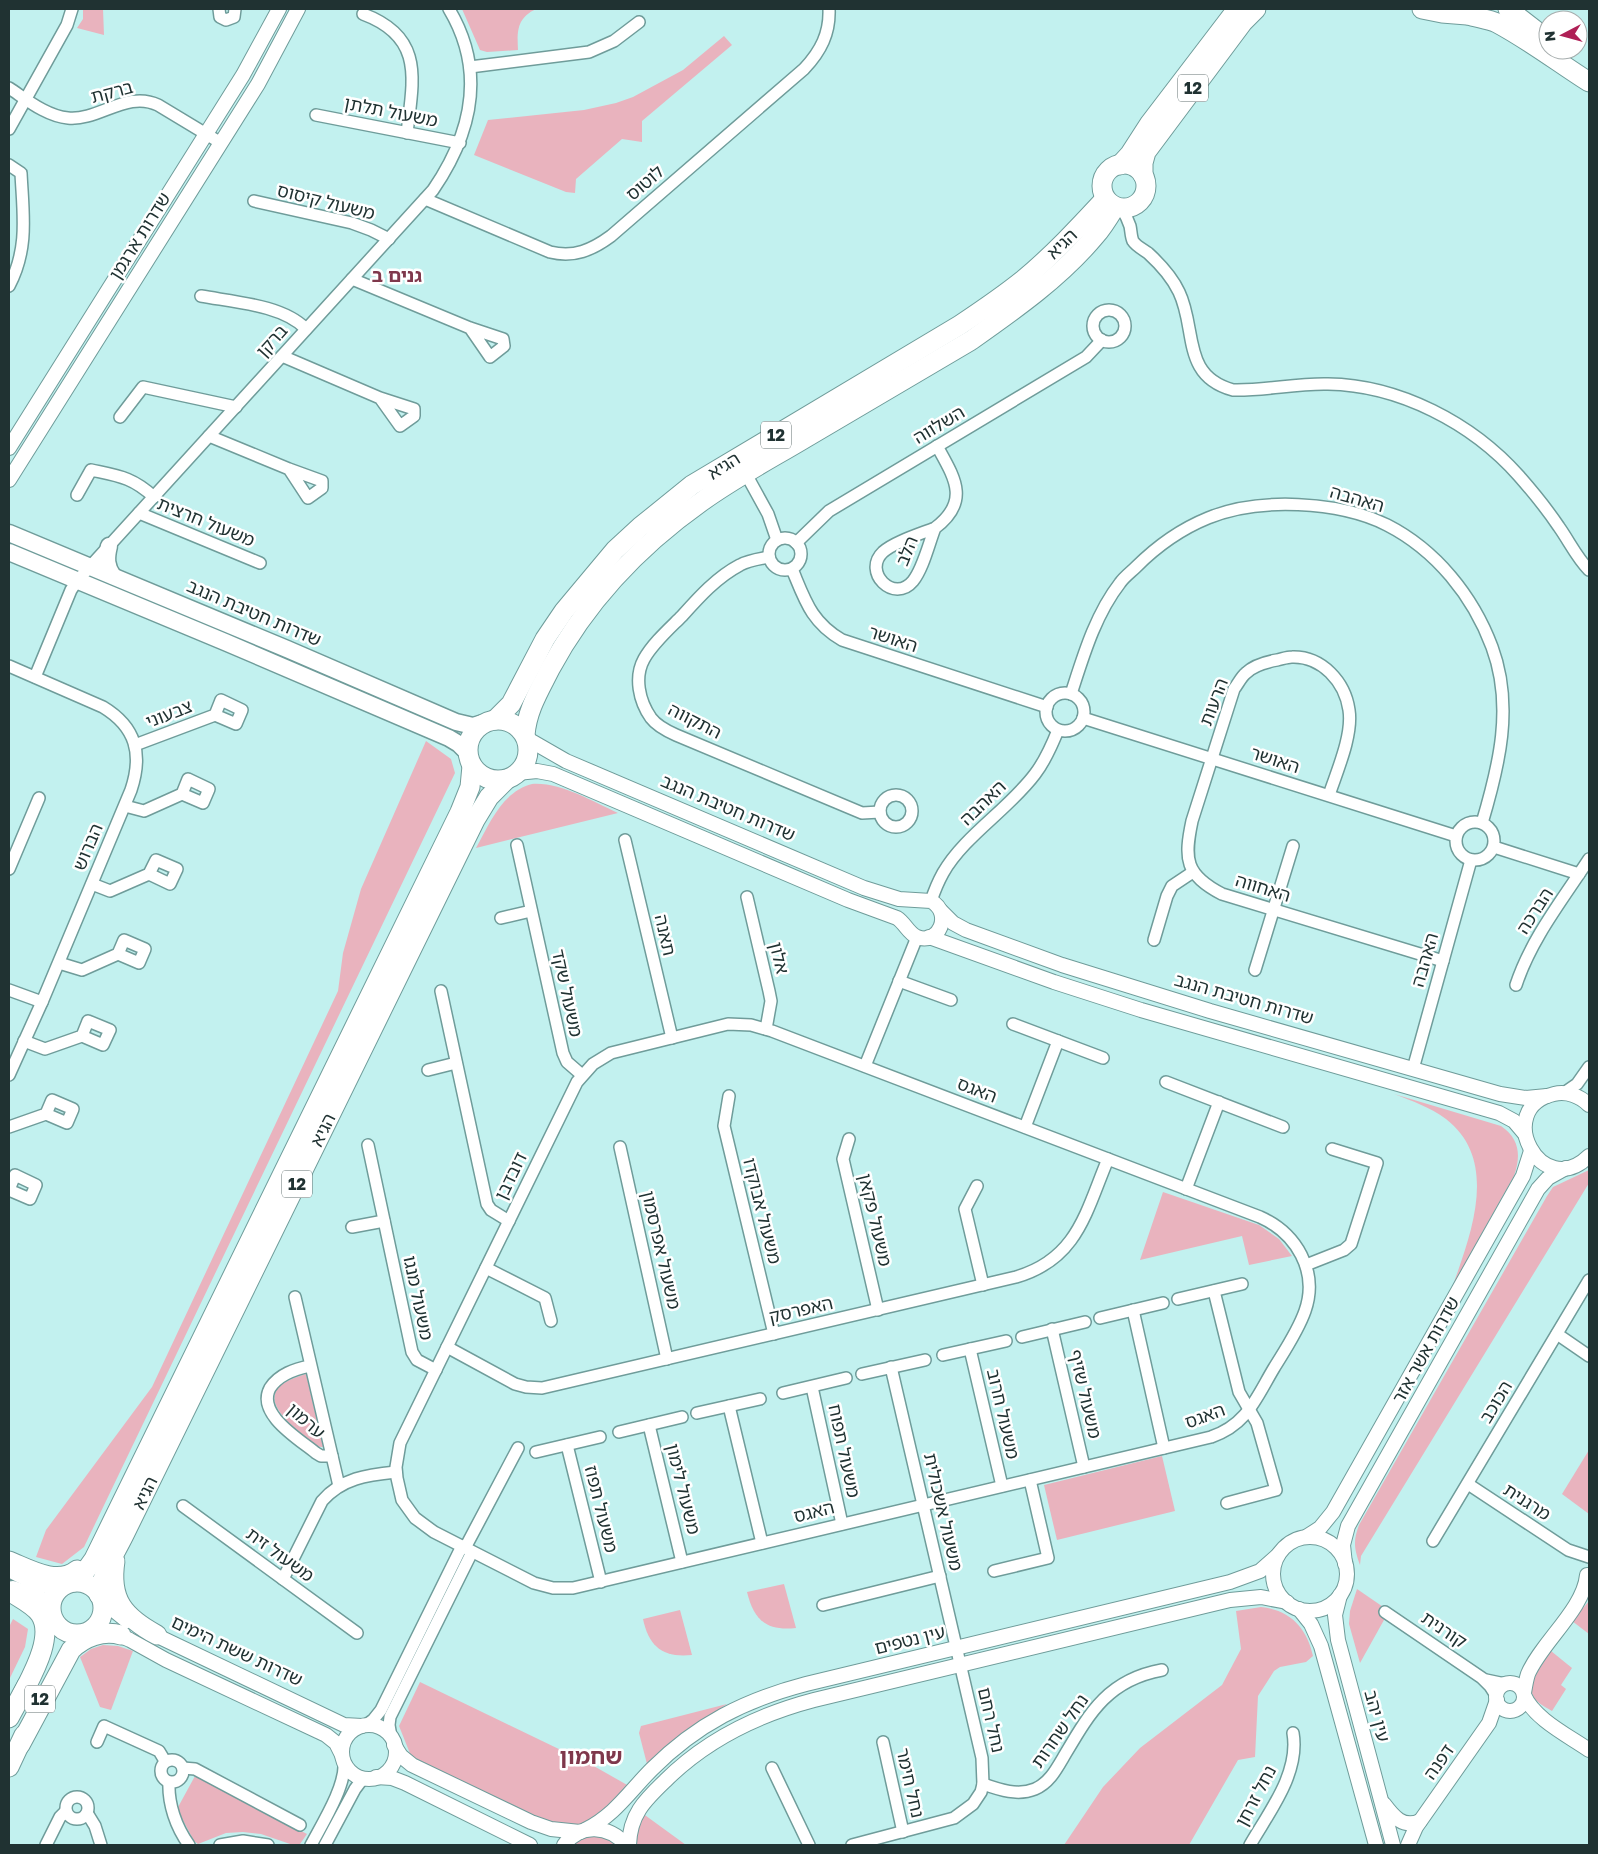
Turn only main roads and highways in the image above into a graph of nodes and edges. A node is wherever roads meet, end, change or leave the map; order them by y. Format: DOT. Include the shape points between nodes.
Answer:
graph roads {
  1 [pos="1237,9"];
  2 [pos="1256,9"];
  3 [pos="1422,9"];
  4 [pos="1508,9"];
  5 [pos="1471,12"];
  6 [pos="1538,32"];
  7 [pos="1576,60"];
  8 [pos="1589,69"];
  9 [pos="1589,82"];
  10 [pos="1120,165"];
  11 [pos="1143,175"];
  12 [pos="1114,205"];
  13 [pos="9,533"];
  14 [pos="108,546"];
  15 [pos="9,552"];
  16 [pos="113,576"];
  17 [pos="489,722"];
  18 [pos="525,737"];
  19 [pos="470,760"];
  20 [pos="512,776"];
  21 [pos="116,1531"];
  22 [pos="9,1561"];
  23 [pos="9,1569"];
  24 [pos="69,1584"];
  25 [pos="9,1587"];
  26 [pos="25,1587"];
  27 [pos="100,1598"];
  28 [pos="52,1616"];
  29 [pos="83,1632"];
  30 [pos="121,1635"];
  31 [pos="157,1635"];
  32 [pos="22,1695"];
  33 [pos="9,1718"];
  34 [pos="20,1745"];
  35 [pos="9,1768"];
  1 -- 10 [label="highway, 12"];
  2 -- 11 [label="highway, 12" via="1153,143 1144,159"];
  3 -- 5 [label="highway" via="1442,13"];
  4 -- 6 [label="highway"];
  5 -- 9 [label="highway" via="1505,28"];
  7 -- 8 [label="highway"];
  10 -- 11 [label="highway" via="1130,165"];
  10 -- 12 [label="highway, 12" via="1111,168 1103,179 1102,186"];
  11 -- 12 [label="highway, 12" via="1146,185 1143,197 1134,206"];
  12 -- 17 [label="highway, הגיא / 12" via="990,305 692,486 640,527 615,550 564,611 545,639 511,704"];
  12 -- 18 [label="highway, הגיא / 12" via="1096,236 1035,294 1000,320 702,501 628,562 561,649 532,705"];
  13 -- 16 [label="main road, שדרות חטיבת הנגב"];
  14 -- 16 [label="main road" via="107,566"];
  15 -- 19 [label="main road" via="438,733 459,744"];
  16 -- 17 [label="main road, שדרות חטיבת הנגב" via="466,725"];
  17 -- 18 [label="highway" via="512,723"];
  17 -- 19 [label="highway, 12" via="471,736 468,747"];
  18 -- 20 [label="highway, 12" via="527,759"];
  19 -- 20 [label="highway" via="479,774 489,779"];
  19 -- 21 [label="highway, הגיא / 12" via="470,787 460,812"];
  20 -- 21 [label="highway, הגיא / 12" via="489,797 475,820"];
  21 -- 24 [label="highway, הגיא / 12" via="88,1569"];
  21 -- 26 [label="highway" via="74,1572"];
  21 -- 27 [label="highway, הגיא / 12"];
  21 -- 31 [label="highway" via="113,1581 118,1600 129,1617"];
  22 -- 26 [label="highway"];
  23 -- 26 [label="main road"];
  24 -- 26 [label="main road"];
  24 -- 27 [label="highway" via="89,1585"];
  24 -- 28 [label="highway, 12" via="54,1596"];
  25 -- 26 [label="main road"];
  26 -- 28 [label="main road" via="39,1598"];
  26 -- 32 [label="highway" via="45,1629 39,1661"];
  27 -- 29 [label="highway, 12" via="102,1616 97,1624"];
  28 -- 29 [label="highway" via="64,1631"];
  28 -- 32 [label="highway, 12" via="50,1644"];
  29 -- 34 [label="highway, 12" via="66,1642 58,1654"];
  30 -- 34 [label="highway" via="94,1635 71,1650"];
  32 -- 33 [label="highway, 12"];
  34 -- 35 [label="highway, 12"];
}
